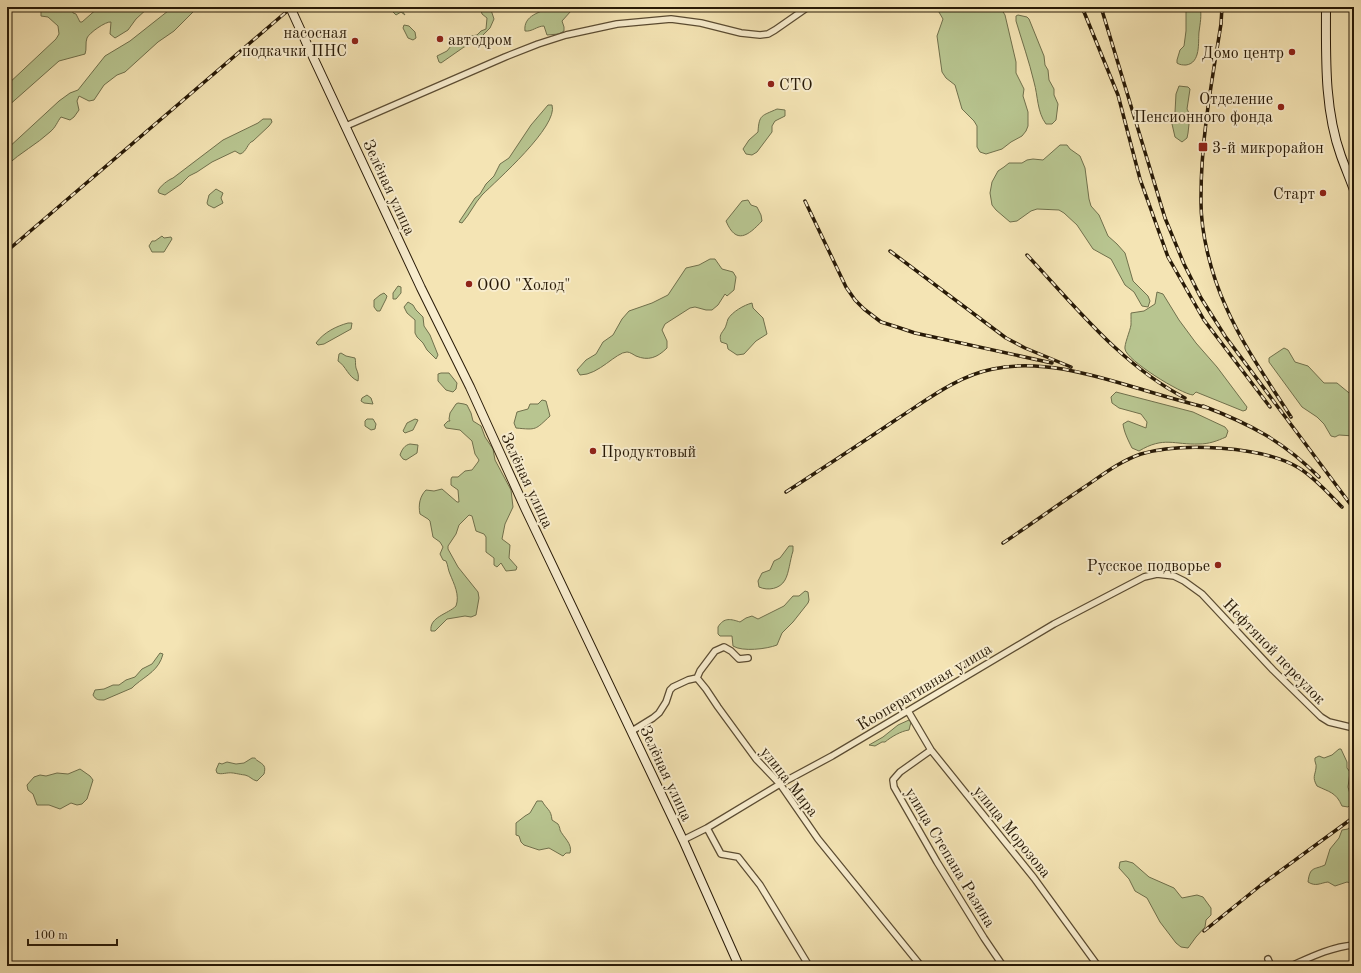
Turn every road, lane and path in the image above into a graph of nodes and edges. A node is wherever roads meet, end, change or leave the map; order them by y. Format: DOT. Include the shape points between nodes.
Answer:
graph roads {
  1 [pos="290,7"];
  2 [pos="808,7"];
  3 [pos="1326,7"];
  4 [pos="346,126"];
  5 [pos="1354,190"];
  6 [pos="1184,581"];
  7 [pos="748,658"];
  8 [pos="697,678"];
  9 [pos="908,711"];
  10 [pos="1354,728"];
  11 [pos="632,731"];
  12 [pos="931,750"];
  13 [pos="780,784"];
  14 [pos="707,828"];
  15 [pos="683,840"];
  16 [pos="1354,945"];
  17 [pos="1268,959"];
  18 [pos="739,966"];
  19 [pos="809,966"];
  20 [pos="921,966"];
  21 [pos="1003,966"];
  22 [pos="1098,966"];
  23 [pos="1271,966"];
  24 [pos="1291,966"];
  1 -- 4 [label="street, Зелёная улица, bridge"];
  2 -- 4 [label="street" via="775,30 760,35 671,19 617,24 566,35 505,57"];
  3 -- 5 [label="street" via="1326,68 1331,113 1340,156"];
  4 -- 11 [label="street, Зелёная улица"];
  6 -- 9 [label="street, Кооперативная улица" via="1174,576 1157,574 1144,577 1054,624"];
  6 -- 10 [label="street, Нефтяной переулок" via="1202,594 1321,717 1329,722"];
  7 -- 8 [label="street" via="739,658 724,647 715,651"];
  8 -- 11 [label="street" via="673,687 659,713"];
  8 -- 13 [label="street, улица Мира" via="756,759"];
  9 -- 12 [label="street, улица Морозова"];
  9 -- 13 [label="street, Кооперативная улица"];
  11 -- 15 [label="street, Зелёная улица"];
  12 -- 21 [label="street, улица Степана Разина" via="900,772 893,780 894,787"];
  12 -- 22 [label="street, улица Морозова" via="1034,878"];
  13 -- 14 [label="street, Кооперативная улица"];
  13 -- 20 [label="street, улица Мира" via="818,839"];
  14 -- 15 [label="street, Кооперативная улица"];
  14 -- 19 [label="street" via="721,854 738,857 760,885"];
  15 -- 18 [label="street, Зелёная улица"];
  16 -- 24 [label="street" via="1326,951"];
  17 -- 23 [label="street"];
}
